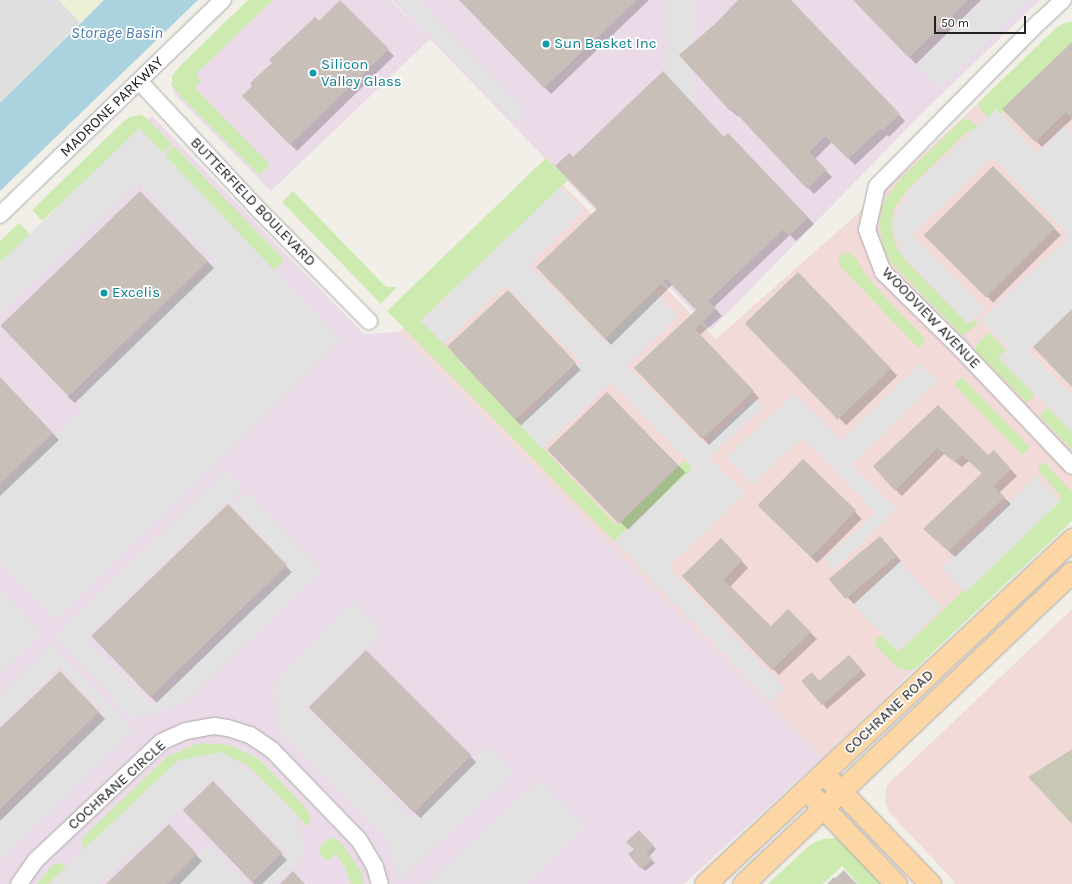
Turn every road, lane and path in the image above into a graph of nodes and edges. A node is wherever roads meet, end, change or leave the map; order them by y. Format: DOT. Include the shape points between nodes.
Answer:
graph roads {
  1 [pos="223,0"];
  2 [pos="1063,0"];
  3 [pos="139,81"];
  4 [pos="0,215"];
  5 [pos="369,321"];
  6 [pos="1072,466"];
  7 [pos="1072,539"];
  8 [pos="1072,572"];
  9 [pos="824,774"];
  10 [pos="805,790"];
  11 [pos="842,791"];
  12 [pos="823,806"];
  13 [pos="19,884"];
  14 [pos="380,884"];
  15 [pos="705,884"];
  16 [pos="743,884"];
  17 [pos="896,884"];
  18 [pos="930,884"];
  1 -- 3 [label="street, MADRONE PARKWAY"];
  2 -- 6 [label="street, WOODVIEW AVENUE" via="877,186 867,230 883,272 961,349"];
  3 -- 4 [label="street, MADRONE PARKWAY"];
  3 -- 5 [label="street, BUTTERFIELD BOULEVARD" via="260,211"];
  7 -- 9 [label="main road, COCHRANE ROAD"];
  8 -- 11 [label="main road, COCHRANE ROAD" via="947,688"];
  9 -- 10 [label="main road, COCHRANE ROAD"];
  9 -- 11 [label="main road"];
  10 -- 12 [label="main road"];
  10 -- 15 [label="main road, COCHRANE ROAD"];
  11 -- 12 [label="main road, COCHRANE ROAD"];
  11 -- 18 [label="main road"];
  12 -- 16 [label="main road, COCHRANE ROAD"];
  12 -- 17 [label="main road"];
  13 -- 14 [label="street, COCHRANE CIRCLE" via="36,860 161,742 186,731 215,726 250,735 272,750 359,840 375,867"];
}
